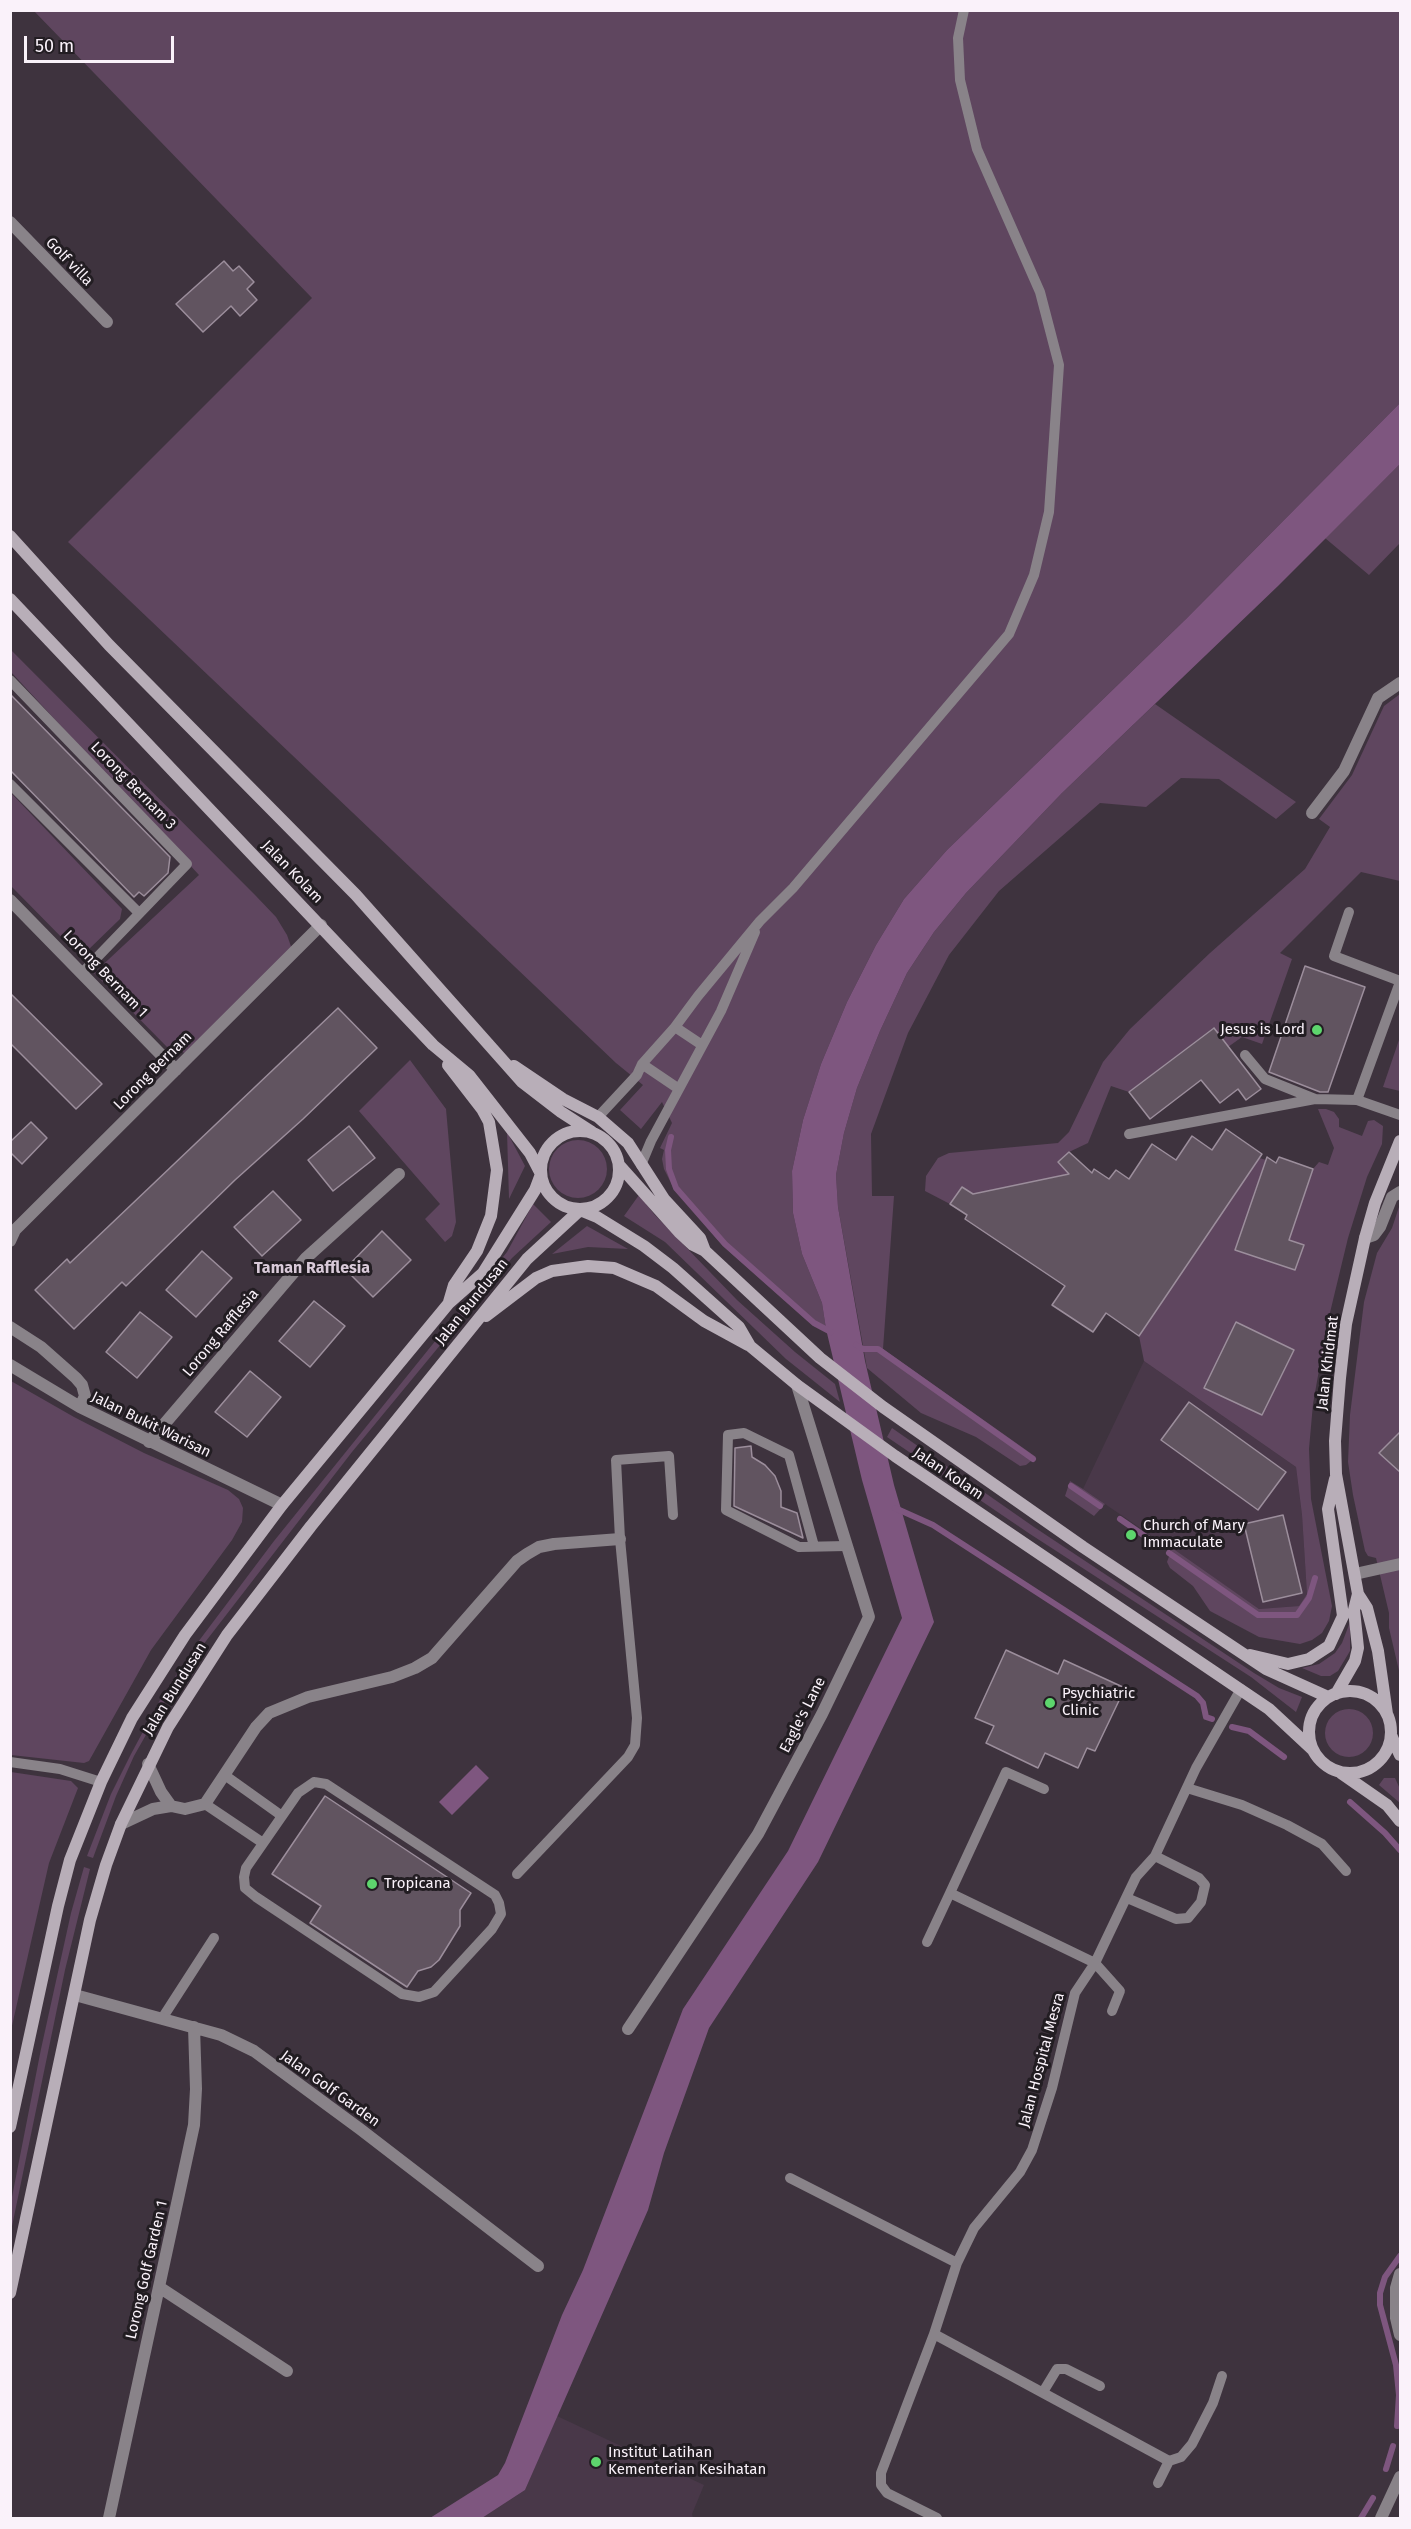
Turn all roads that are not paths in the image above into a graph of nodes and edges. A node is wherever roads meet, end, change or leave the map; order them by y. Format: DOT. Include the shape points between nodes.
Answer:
graph roads {
  1 [pos="964,10"];
  2 [pos="10,222"];
  3 [pos="107,322"];
  4 [pos="10,536"];
  5 [pos="10,599"];
  6 [pos="10,680"];
  7 [pos="1401,683"];
  8 [pos="10,784"];
  9 [pos="1311,813"];
  10 [pos="10,900"];
  11 [pos="1349,912"];
  12 [pos="140,913"];
  13 [pos="760,921"];
  14 [pos="321,925"];
  15 [pos="83,972"];
  16 [pos="1401,981"];
  17 [pos="675,1028"];
  18 [pos="434,1045"];
  19 [pos="702,1045"];
  20 [pos="1245,1055"];
  21 [pos="502,1058"];
  22 [pos="642,1064"];
  23 [pos="176,1070"];
  24 [pos="679,1089"];
  25 [pos="1315,1099"];
  26 [pos="1357,1100"];
  27 [pos="1401,1115"];
  28 [pos="598,1117"];
  29 [pos="592,1132"];
  30 [pos="1129,1134"];
  31 [pos="1399,1149"];
  32 [pos="619,1165"];
  33 [pos="641,1165"];
  34 [pos="399,1174"];
  35 [pos="541,1174"];
  36 [pos="1401,1192"];
  37 [pos="580,1210"];
  38 [pos="12,1232"];
  39 [pos="1365,1238"];
  40 [pos="705,1251"];
  41 [pos="448,1303"];
  42 [pos="10,1327"];
  43 [pos="466,1332"];
  44 [pos="750,1346"];
  45 [pos="10,1365"];
  46 [pos="797,1384"];
  47 [pos="80,1407"];
  48 [pos="149,1442"];
  49 [pos="1336,1474"];
  50 [pos="282,1506"];
  51 [pos="673,1515"];
  52 [pos="620,1539"];
  53 [pos="814,1546"];
  54 [pos="846,1546"];
  55 [pos="1401,1564"];
  56 [pos="1354,1574"];
  57 [pos="1358,1594"];
  58 [pos="1243,1654"];
  59 [pos="1241,1689"];
  60 [pos="1332,1696"];
  61 [pos="1387,1716"];
  62 [pos="1391,1736"];
  63 [pos="1312,1749"];
  64 [pos="1401,1755"];
  65 [pos="10,1762"];
  66 [pos="148,1764"];
  67 [pos="1338,1772"];
  68 [pos="226,1776"];
  69 [pos="101,1782"];
  70 [pos="1187,1788"];
  71 [pos="1044,1790"];
  72 [pos="206,1804"];
  73 [pos="171,1806"];
  74 [pos="282,1816"];
  75 [pos="1401,1821"];
  76 [pos="121,1824"];
  77 [pos="263,1843"];
  78 [pos="1155,1856"];
  79 [pos="1346,1871"];
  80 [pos="517,1874"];
  81 [pos="950,1893"];
  82 [pos="1127,1898"];
  83 [pos="214,1938"];
  84 [pos="927,1942"];
  85 [pos="1095,1963"];
  86 [pos="75,1995"];
  87 [pos="1112,2011"];
  88 [pos="163,2018"];
  89 [pos="194,2027"];
  90 [pos="628,2030"];
  91 [pos="10,2127"];
  92 [pos="790,2178"];
  93 [pos="957,2263"];
  94 [pos="538,2266"];
  95 [pos="1401,2274"];
  96 [pos="159,2287"];
  97 [pos="10,2293"];
  98 [pos="934,2334"];
  99 [pos="1401,2335"];
  100 [pos="287,2371"];
  101 [pos="1222,2376"];
  102 [pos="1100,2386"];
  103 [pos="1043,2392"];
  104 [pos="1169,2461"];
  105 [pos="1401,2477"];
  106 [pos="1158,2483"];
  107 [pos="108,2518"];
  108 [pos="937,2518"];
  109 [pos="1381,2518"];
  1 -- 13 [label="lane" via="958,38 960,80 977,149 1040,292 1059,365 1049,512 1034,575 1009,634 793,888"];
  2 -- 3 [label="street, Golf villa"];
  4 -- 21 [label="main road, Jalan Kolam" via="109,645 356,895"];
  5 -- 14 [label="main road, Jalan Kolam"];
  6 -- 12 [label="lane, Lorong Bernam 3" via="187,864"];
  7 -- 9 [label="street" via="1378,698 1344,771"];
  8 -- 12 [label="lane"];
  10 -- 15 [label="street, Lorong Bernam 1"];
  11 -- 16 [label="lane" via="1334,956"];
  12 -- 15 [label="lane, Lorong Bernam 3"];
  13 -- 17 [label="lane"];
  13 -- 19 [label="lane"];
  14 -- 18 [label="main road, Jalan Kolam"];
  14 -- 23 [label="street, Lorong Bernam"];
  15 -- 23 [label="street, Lorong Bernam 1"];
  16 -- 26 [label="lane"];
  17 -- 19 [label="lane"];
  17 -- 22 [label="lane"];
  18 -- 35 [label="main road, Jalan Kolam" via="469,1075 530,1153"];
  18 -- 41 [label="main road" via="489,1122 497,1170 483,1236 454,1285"];
  19 -- 24 [label="lane"];
  20 -- 25 [label="lane" via="1265,1079"];
  21 -- 28 [label="main road, Jalan Kolam"];
  21 -- 29 [label="main road, Jalan Kolam" via="522,1082"];
  22 -- 24 [label="lane"];
  22 -- 28 [label="lane" via="637,1075"];
  23 -- 38 [label="street, Lorong Bernam"];
  24 -- 33 [label="lane"];
  25 -- 26 [label="lane"];
  25 -- 30 [label="lane"];
  26 -- 27 [label="lane"];
  28 -- 33 [label="main road, Jalan Kolam" via="628,1143"];
  29 -- 32 [label="main road" via="610,1145"];
  29 -- 35 [label="main road" via="569,1132 550,1144"];
  31 -- 39 [label="main road, Jalan Khidmat" via="1375,1203"];
  32 -- 37 [label="main road" via="616,1187 610,1197"];
  32 -- 40 [label="main road, Jalan Kolam" via="679,1232"];
  33 -- 40 [label="main road, Jalan Kolam" via="664,1199 700,1238"];
  34 -- 48 [label="street, Lorong Rafflesia" via="306,1258"];
  35 -- 37 [label="main road" via="550,1196"];
  35 -- 41 [label="main road, Jalan Bundusan" via="536,1190 497,1254 483,1273"];
  36 -- 39 [label="street" via="1392,1197 1374,1235"];
  37 -- 43 [label="main road, Jalan Bundusan" via="527,1259"];
  37 -- 44 [label="main road, Jalan Kolam" via="644,1246 673,1268 739,1327"];
  39 -- 49 [label="main road, Jalan Khidmat" via="1346,1324 1335,1441"];
  40 -- 58 [label="main road, Jalan Kolam" via="820,1358 883,1407"];
  41 -- 50 [label="main road, Jalan Bundusan"];
  42 -- 47 [label="street" via="41,1347 76,1378 85,1396"];
  43 -- 44 [label="main road" via="536,1278 552,1271 588,1266 614,1268 656,1286 704,1321"];
  43 -- 66 [label="main road, Jalan Bundusan" via="227,1635"];
  44 -- 46 [label="main road, Jalan Kolam"];
  45 -- 47 [label="street, Jalan Bukit Warisan"];
  46 -- 54 [label="street, Eagle's Lane"];
  46 -- 59 [label="main road, Jalan Kolam" via="895,1456"];
  47 -- 48 [label="street, Jalan Bukit Warisan"];
  48 -- 50 [label="street, Jalan Bukit Warisan"];
  49 -- 56 [label="main road, Jalan Khidmat"];
  49 -- 58 [label="main road" via="1328,1509 1342,1616 1329,1646 1288,1664"];
  50 -- 69 [label="main road, Jalan Bundusan" via="163,1667 132,1718"];
  51 -- 52 [label="lane" via="669,1456 616,1460"];
  52 -- 68 [label="street" via="554,1544 527,1554 432,1658 392,1677 308,1697 269,1713"];
  52 -- 80 [label="lane" via="637,1718 635,1745"];
  53 -- 53 [label="lane" via="800,1547 726,1510 728,1435 744,1433 789,1455"];
  53 -- 54 [label="lane"];
  54 -- 90 [label="street, Eagle's Lane" via="869,1617 758,1834"];
  55 -- 56 [label="street"];
  56 -- 57 [label="main road, Jalan Khidmat"];
  57 -- 60 [label="main road, Jalan Khidmat" via="1354,1610 1357,1655"];
  57 -- 61 [label="main road, Jalan Khidmat" via="1367,1608 1378,1651"];
  58 -- 60 [label="main road, Jalan Kolam" via="1266,1669"];
  59 -- 63 [label="main road, Jalan Kolam"];
  59 -- 70 [label="lane, Jalan Hospital Mesra"];
  60 -- 61 [label="main road" via="1351,1691 1373,1698"];
  60 -- 63 [label="main road" via="1312,1715 1308,1738"];
  61 -- 62 [label="main road"];
  62 -- 64 [label="main road"];
  62 -- 67 [label="main road" via="1389,1747 1369,1768 1355,1773"];
  63 -- 67 [label="main road" via="1322,1763"];
  65 -- 69 [label="lane" via="60,1769"];
  66 -- 73 [label="street"];
  66 -- 76 [label="main road, Jalan Bundusan"];
  67 -- 75 [label="main road" via="1387,1805"];
  68 -- 72 [label="street"];
  68 -- 74 [label="lane"];
  69 -- 91 [label="main road, Jalan Bundusan" via="61,1894"];
  70 -- 78 [label="lane, Jalan Hospital Mesra"];
  70 -- 79 [label="lane" via="1287,1824 1322,1844"];
  71 -- 81 [label="lane" via="1006,1772"];
  72 -- 73 [label="street" via="185,1809"];
  72 -- 77 [label="lane"];
  73 -- 76 [label="street" via="153,1809"];
  74 -- 77 [label="lane"];
  74 -- 77 [label="lane" via="306,1785 326,1784 478,1882 495,1895 501,1914 434,1992 418,1997 402,1994 245,1888 246,1868"];
  76 -- 86 [label="main road, Jalan Bundusan" via="90,1920"];
  78 -- 82 [label="lane, Jalan Hospital Mesra" via="1136,1877"];
  78 -- 82 [label="lane" via="1199,1878 1205,1885 1201,1902 1188,1918 1176,1919"];
  81 -- 84 [label="lane"];
  81 -- 85 [label="lane"];
  82 -- 85 [label="lane, Jalan Hospital Mesra"];
  83 -- 88 [label="lane"];
  85 -- 87 [label="lane" via="1120,1991"];
  85 -- 93 [label="lane, Jalan Hospital Mesra" via="1075,1993 1032,2150 1020,2172 974,2228"];
  86 -- 88 [label="street, Jalan Golf Garden"];
  86 -- 97 [label="main road, Jalan Bundusan"];
  88 -- 89 [label="street, Jalan Golf Garden"];
  89 -- 94 [label="street, Jalan Golf Garden" via="254,2051"];
  89 -- 96 [label="street, Lorong Golf Garden 1" via="194,2125"];
  92 -- 93 [label="lane"];
  93 -- 98 [label="lane, Jalan Hospital Mesra"];
  95 -- 99 [label="street" via="1396,2288 1396,2318"];
  96 -- 100 [label="street"];
  96 -- 107 [label="street, Lorong Golf Garden 1"];
  98 -- 103 [label="lane"];
  98 -- 108 [label="lane, Jalan Hospital Mesra" via="881,2474 887,2493"];
  101 -- 104 [label="lane" via="1192,2444 1181,2457"];
  102 -- 103 [label="lane" via="1066,2369 1057,2369"];
  103 -- 104 [label="lane"];
  104 -- 106 [label="lane"];
  105 -- 109 [label="street"];
}
